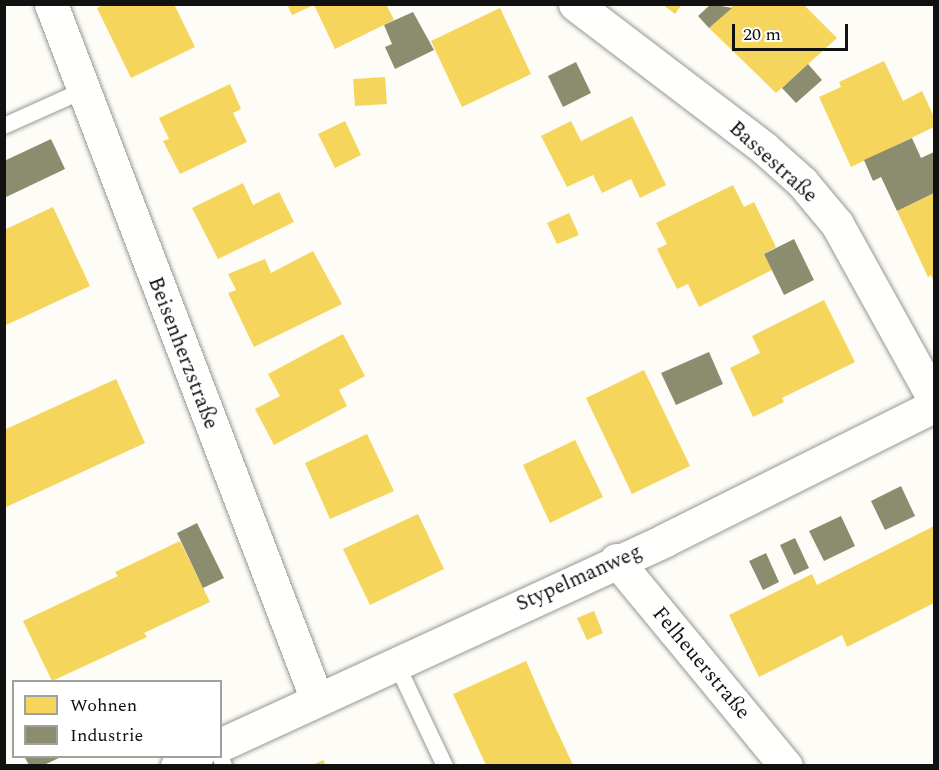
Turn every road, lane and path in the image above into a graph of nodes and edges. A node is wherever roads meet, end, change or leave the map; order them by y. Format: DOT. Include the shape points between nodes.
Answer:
graph roads {
  1 [pos="51,4"];
  2 [pos="575,4"];
  3 [pos="84,90"];
  4 [pos="4,126"];
  5 [pos="934,399"];
  6 [pos="934,406"];
  7 [pos="616,560"];
  8 [pos="396,663"];
  9 [pos="317,700"];
  10 [pos="222,744"];
  11 [pos="193,758"];
  12 [pos="177,765"];
  13 [pos="445,765"];
  14 [pos="786,765"];
  1 -- 3 [label="street, Beisenherzstraße"];
  2 -- 5 [label="street, Bassestraße" via="764,148 802,182 837,224"];
  3 -- 4 [label="lane"];
  3 -- 9 [label="street, Beisenherzstraße"];
  6 -- 7 [label="street, Stypelmanweg" via="665,540"];
  7 -- 8 [label="street, Stypelmanweg"];
  7 -- 14 [label="street, Felheuerstraße"];
  8 -- 9 [label="street, Stypelmanweg"];
  8 -- 13 [label="lane"];
  9 -- 10 [label="street, Stypelmanweg"];
  11 -- 12 [label="street"];
}
